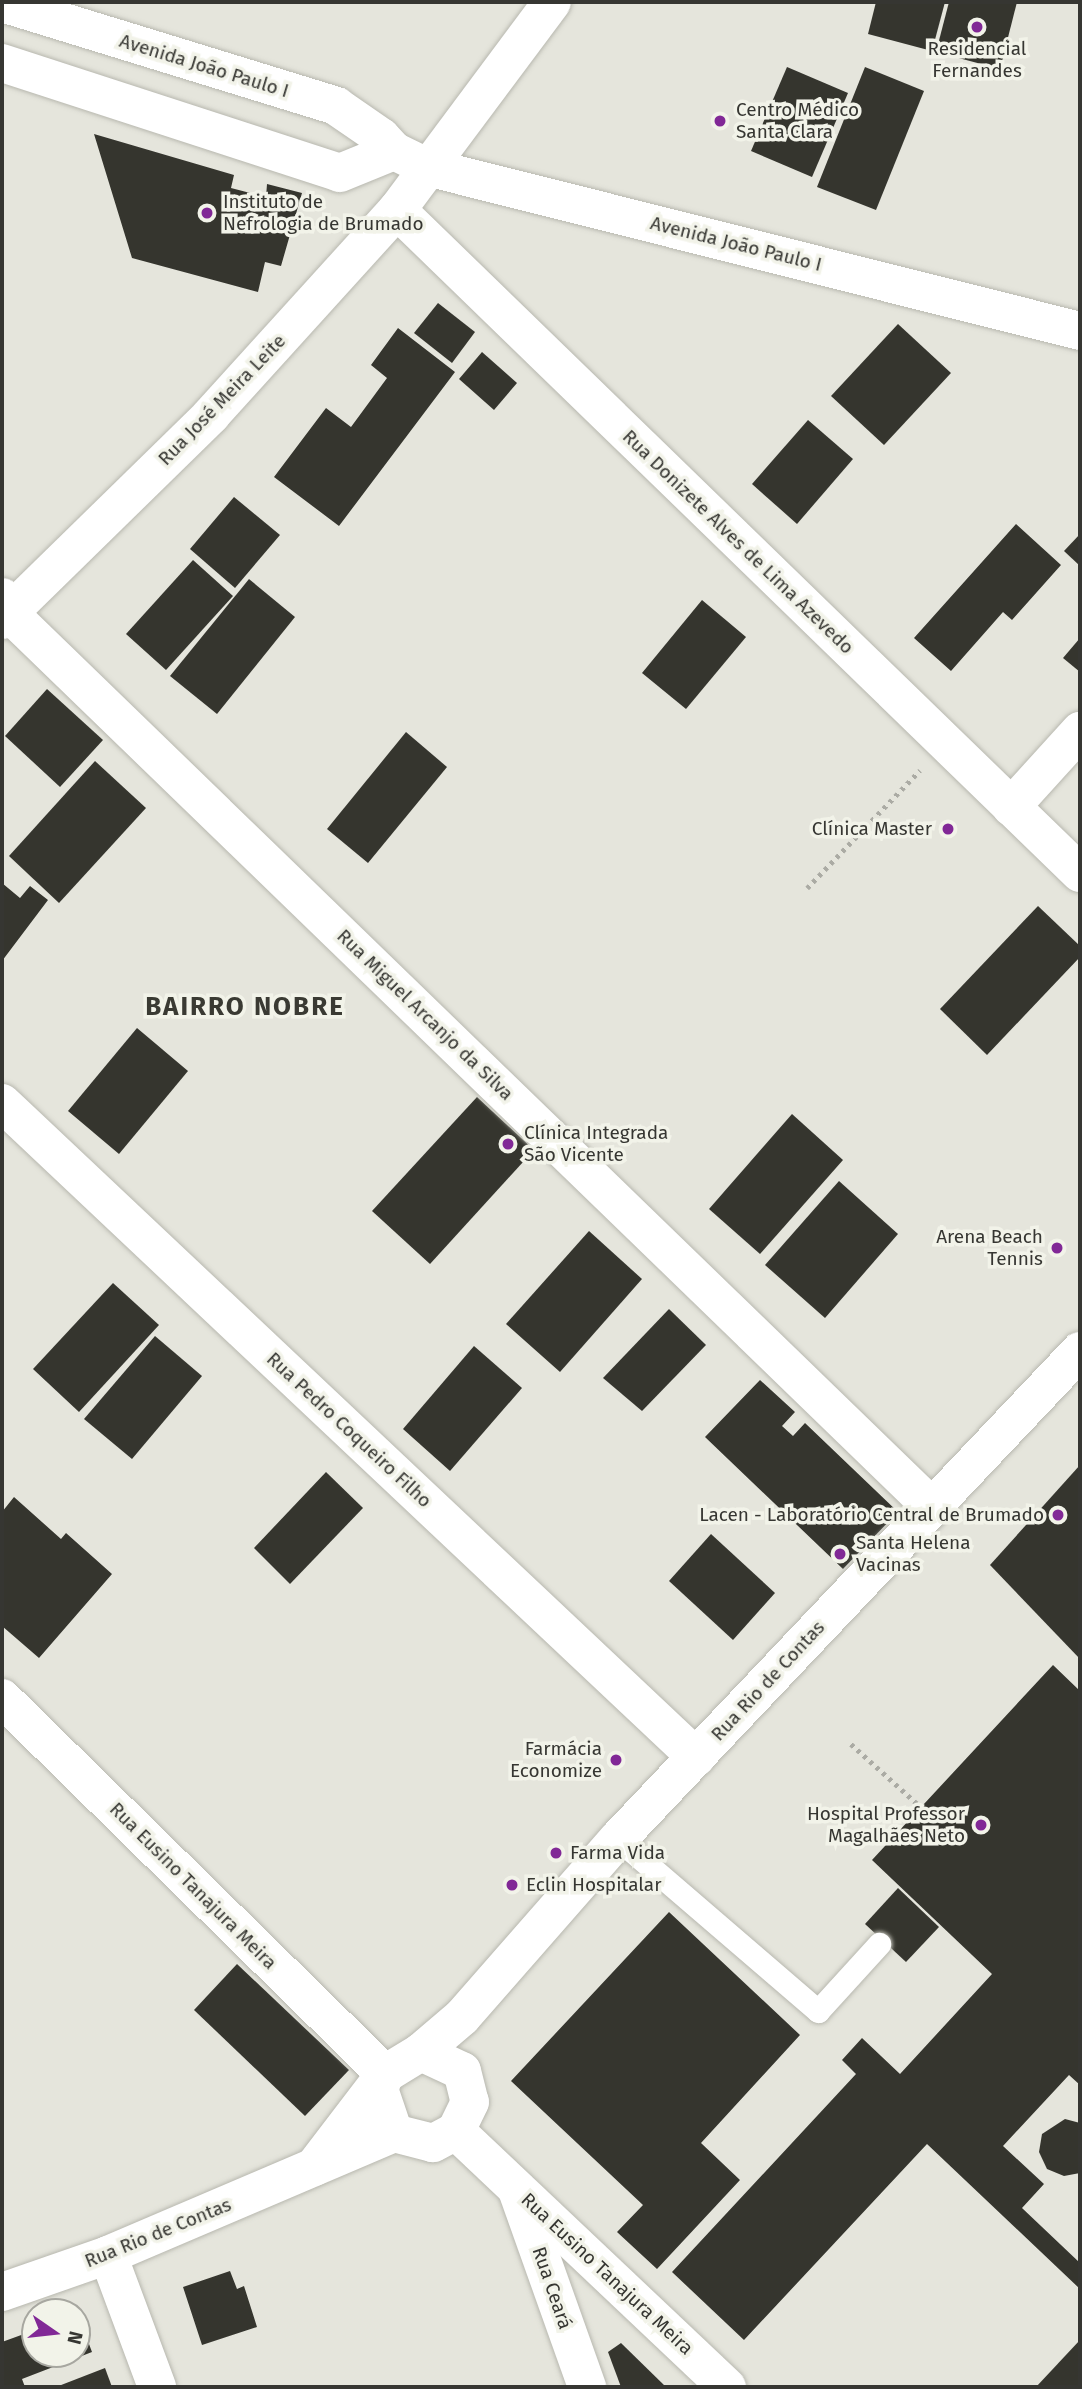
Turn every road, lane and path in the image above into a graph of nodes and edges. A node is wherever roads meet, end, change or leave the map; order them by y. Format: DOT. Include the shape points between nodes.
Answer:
graph roads {
  1 [pos="552,2"];
  2 [pos="2,3"];
  3 [pos="2,63"];
  4 [pos="411,159"];
  5 [pos="397,210"];
  6 [pos="1080,331"];
  7 [pos="4,609"];
  8 [pos="1080,731"];
  9 [pos="944,744"];
  10 [pos="1011,807"];
  11 [pos="1080,873"];
  12 [pos="807,888"];
  13 [pos="2,1103"];
  14 [pos="1080,1351"];
  15 [pos="932,1506"];
  16 [pos="2,1698"];
  17 [pos="851,1744"];
  18 [pos="696,1757"];
  19 [pos="921,1807"];
  20 [pos="618,1839"];
  21 [pos="879,1944"];
  22 [pos="462,2017"];
  23 [pos="421,2052"];
  24 [pos="462,2071"];
  25 [pos="385,2074"];
  26 [pos="456,2131"];
  27 [pos="394,2133"];
  28 [pos="313,2169"];
  29 [pos="517,2189"];
  30 [pos="108,2255"];
  31 [pos="2,2292"];
  32 [pos="157,2387"];
  33 [pos="587,2387"];
  34 [pos="727,2387"];
  1 -- 4 [label="street, Rua José Meira Leite" via="449,135"];
  2 -- 4 [label="street, Avenida João Paulo I" via="336,106"];
  3 -- 4 [label="street" via="340,173"];
  4 -- 5 [label="street, Rua José Meira Leite"];
  4 -- 6 [label="street, Avenida João Paulo I"];
  5 -- 7 [label="street, Rua José Meira Leite" via="211,415"];
  5 -- 9 [label="street, Rua Donizete Alves de Lima Azevedo"];
  7 -- 15 [label="street, Rua Miguel Arcanjo da Silva"];
  8 -- 10 [label="street"];
  9 -- 10 [label="street, Rua Donizete Alves de Lima Azevedo"];
  9 -- 12 [label="path"];
  10 -- 11 [label="street, Rua Donizete Alves de Lima Azevedo"];
  13 -- 18 [label="street, Rua Pedro Coqueiro Filho"];
  14 -- 15 [label="street, Rua Rio de Contas"];
  15 -- 18 [label="street, Rua Rio de Contas"];
  16 -- 25 [label="street, Rua Eusino Tanajura Meira"];
  17 -- 19 [label="path"];
  18 -- 20 [label="street, Rua Rio de Contas"];
  20 -- 21 [label="lane" via="818,2011"];
  20 -- 22 [label="street, Rua Rio de Contas"];
  22 -- 23 [label="street, Rua Rio de Contas"];
  22 -- 24 [label="street"];
  23 -- 24 [label="street"];
  23 -- 25 [label="street"];
  24 -- 26 [label="street" via="470,2102"];
  25 -- 27 [label="street" via="379,2089"];
  25 -- 28 [label="street"];
  26 -- 27 [label="street" via="433,2143"];
  26 -- 29 [label="street, Rua Eusino Tanajura Meira"];
  27 -- 28 [label="street, Rua Rio de Contas"];
  28 -- 30 [label="street, Rua Rio de Contas"];
  29 -- 33 [label="street, Rua Ceará"];
  29 -- 34 [label="street, Rua Eusino Tanajura Meira"];
  30 -- 31 [label="street, Rua Rio de Contas"];
  30 -- 32 [label="street"];
}
